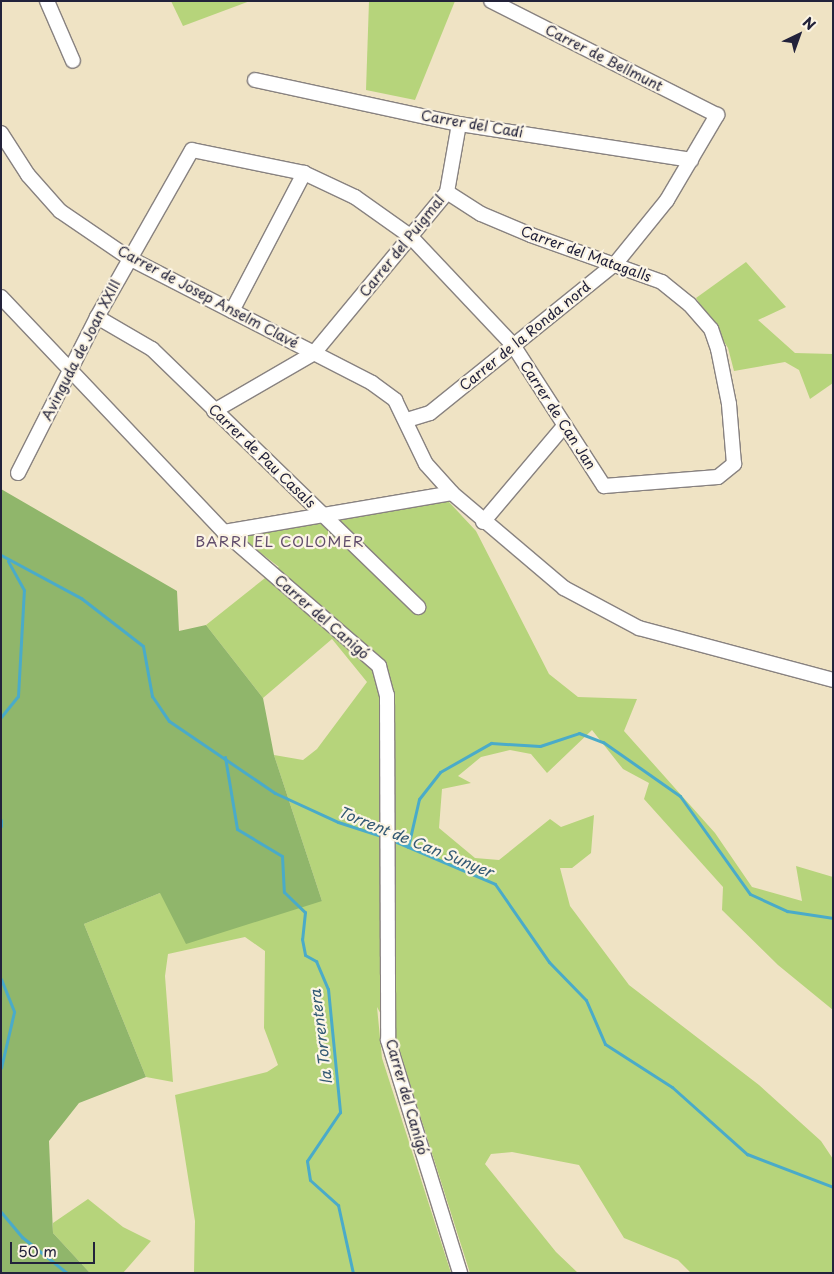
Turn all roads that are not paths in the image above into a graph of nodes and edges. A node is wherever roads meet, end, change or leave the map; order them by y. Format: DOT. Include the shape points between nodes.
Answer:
graph roads {
  1 [pos="47,1"];
  2 [pos="491,1"];
  3 [pos="73,61"];
  4 [pos="255,80"];
  5 [pos="717,115"];
  6 [pos="459,124"];
  7 [pos="2,134"];
  8 [pos="192,150"];
  9 [pos="690,160"];
  10 [pos="304,172"];
  11 [pos="446,192"];
  12 [pos="410,236"];
  13 [pos="129,258"];
  14 [pos="616,263"];
  15 [pos="1,297"];
  16 [pos="232,312"];
  17 [pos="97,317"];
  18 [pos="513,345"];
  19 [pos="314,353"];
  20 [pos="69,371"];
  21 [pos="214,411"];
  22 [pos="407,420"];
  23 [pos="564,426"];
  24 [pos="18,473"];
  25 [pos="604,486"];
  26 [pos="452,493"];
  27 [pos="323,516"];
  28 [pos="483,522"];
  29 [pos="224,532"];
  30 [pos="418,607"];
  31 [pos="833,680"];
  32 [pos="460,1273"];
  1 -- 3 [label="street"];
  2 -- 5 [label="street, Carrer de Bellmunt"];
  4 -- 6 [label="street, Carrer del Cadí"];
  5 -- 9 [label="street, Carrer de la Ronda nord"];
  6 -- 9 [label="street, Carrer del Cadí"];
  6 -- 11 [label="street, Carrer del Puigmal"];
  7 -- 13 [label="street, Carrer de Josep Anselm Clavé" via="28,175 60,211"];
  8 -- 10 [label="street, Carrer de Can Jan"];
  8 -- 13 [label="street, Avinguda de Joan XXIII"];
  9 -- 14 [label="street, Carrer de la Ronda nord" via="667,200"];
  10 -- 12 [label="street, Carrer de Can Jan" via="355,197"];
  10 -- 16 [label="street"];
  11 -- 12 [label="street, Carrer del Puigmal"];
  11 -- 14 [label="street, Carrer del Matagalls" via="480,214"];
  12 -- 18 [label="street, Carrer de Can Jan"];
  12 -- 19 [label="street, Carrer del Puigmal"];
  13 -- 16 [label="street, Carrer de Josep Anselm Clavé"];
  13 -- 17 [label="street, Avinguda de Joan XXIII"];
  14 -- 18 [label="street, Carrer de la Ronda nord"];
  14 -- 25 [label="street, Carrer del Matagalls" via="662,282 689,304 711,329 729,404 734,464 718,477"];
  15 -- 20 [label="street, Carrer del Canigó"];
  16 -- 19 [label="street, Carrer de Josep Anselm Clavé"];
  17 -- 20 [label="street, Avinguda de Joan XXIII"];
  17 -- 21 [label="street, Carrer de Pau Casals" via="152,349"];
  18 -- 22 [label="street, Carrer de la Ronda nord" via="430,413"];
  18 -- 23 [label="street, Carrer de Can Jan"];
  19 -- 21 [label="street"];
  19 -- 22 [label="street, Carrer de Josep Anselm Clavé" via="372,383 395,400"];
  20 -- 24 [label="street, Avinguda de Joan XXIII"];
  20 -- 29 [label="street, Carrer del Canigó"];
  21 -- 27 [label="street, Carrer de Pau Casals"];
  22 -- 26 [label="street, Carrer de Josep Anselm Clavé" via="426,464"];
  23 -- 25 [label="street, Carrer de Can Jan"];
  23 -- 28 [label="street"];
  26 -- 27 [label="street"];
  26 -- 28 [label="street, Carrer de Josep Anselm Clavé"];
  27 -- 29 [label="street"];
  27 -- 30 [label="street, Carrer de Pau Casals"];
  28 -- 31 [label="street, Carrer de Josep Anselm Clavé" via="564,588 639,628"];
  29 -- 32 [label="street, Carrer del Canigó" via="379,666 387,695 388,1040"];
}
